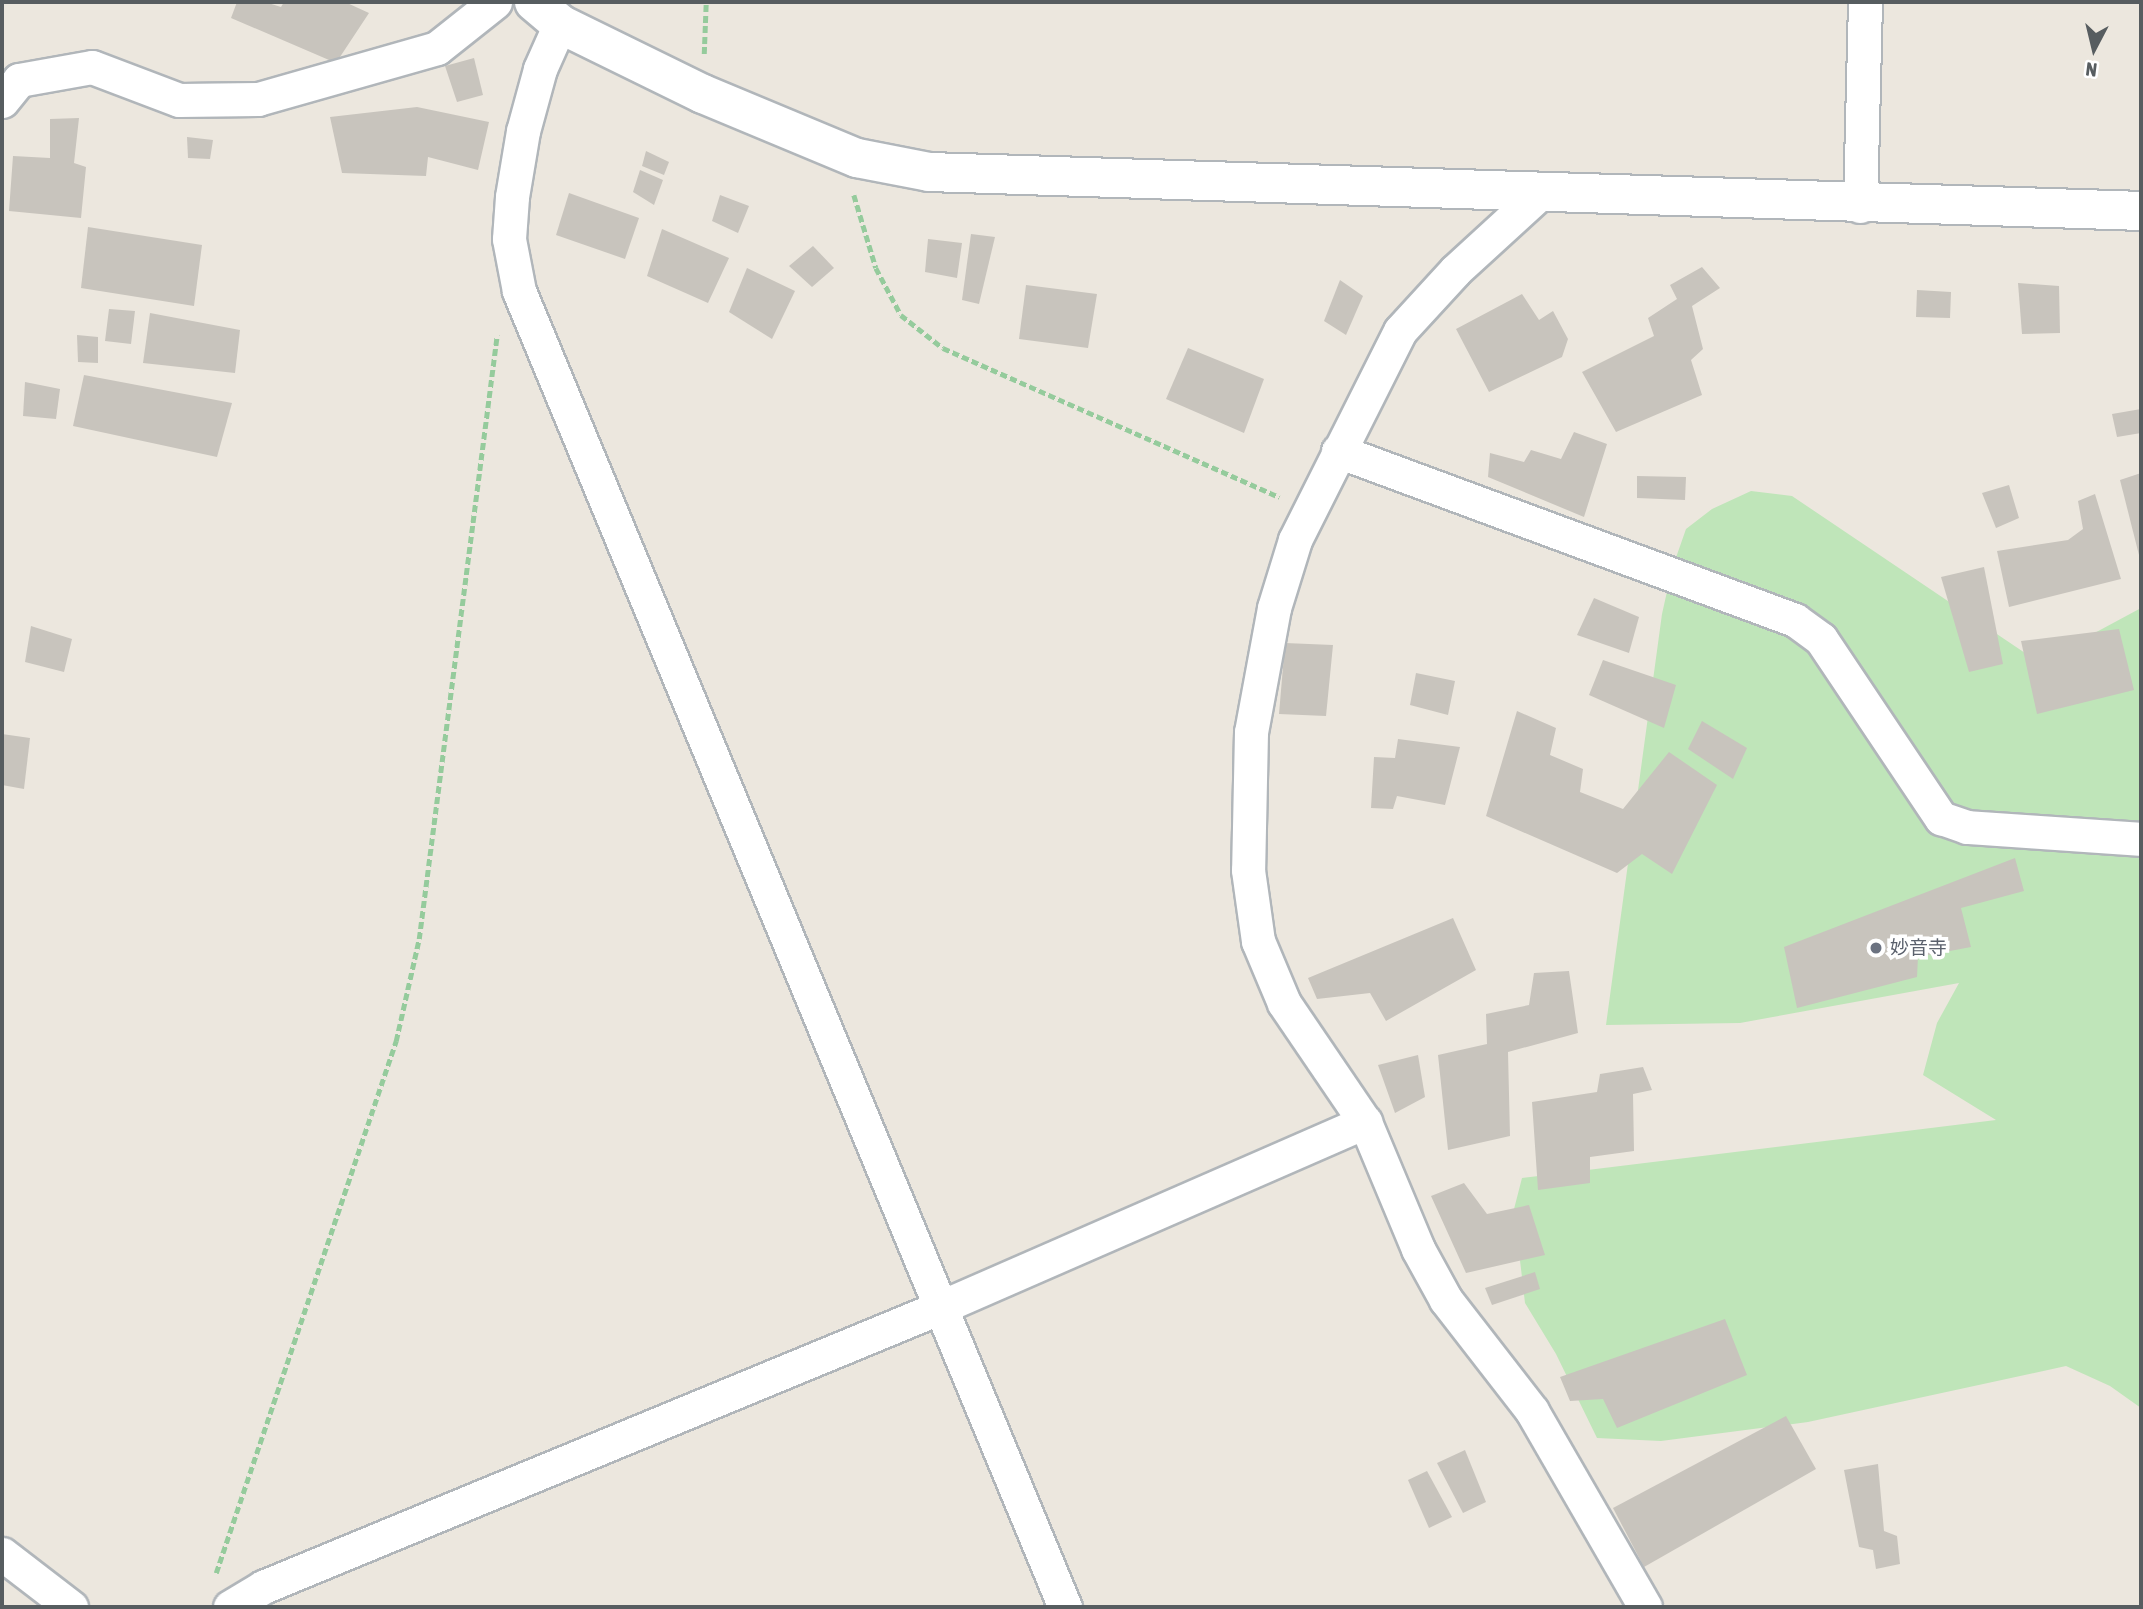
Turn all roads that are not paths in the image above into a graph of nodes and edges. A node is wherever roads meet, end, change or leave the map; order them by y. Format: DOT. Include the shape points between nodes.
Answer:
graph roads {
  1 [pos="495,2"];
  2 [pos="1865,2"];
  3 [pos="547,13"];
  4 [pos="2,101"];
  5 [pos="1540,193"];
  6 [pos="1860,206"];
  7 [pos="2141,211"];
  8 [pos="1338,450"];
  9 [pos="2141,839"];
  10 [pos="1365,1122"];
  11 [pos="941,1307"];
  12 [pos="2,1555"];
  13 [pos="222,1594"];
  14 [pos="71,1607"];
  15 [pos="1065,1607"];
  16 [pos="1645,1607"];
  1 -- 4 [label="street" via="437,48 258,99 179,100 92,67 19,80"];
  2 -- 6 [label="street"];
  3 -- 5 [label="street" via="703,93 841,151 929,172"];
  3 -- 11 [label="street" via="540,69 512,197 509,239 519,291"];
  5 -- 6 [label="street"];
  5 -- 8 [label="street" via="1455,271 1400,331"];
  6 -- 7 [label="street"];
  8 -- 9 [label="street" via="1795,620 1821,639 1941,817 1967,827"];
  8 -- 10 [label="street" via="1274,608 1251,732 1248,870 1258,941 1284,1003"];
  10 -- 11 [label="street"];
  10 -- 16 [label="street" via="1418,1249 1446,1300 1532,1411"];
  11 -- 13 [label="street" via="263,1587"];
  11 -- 15 [label="street"];
  12 -- 14 [label="street"];
}
